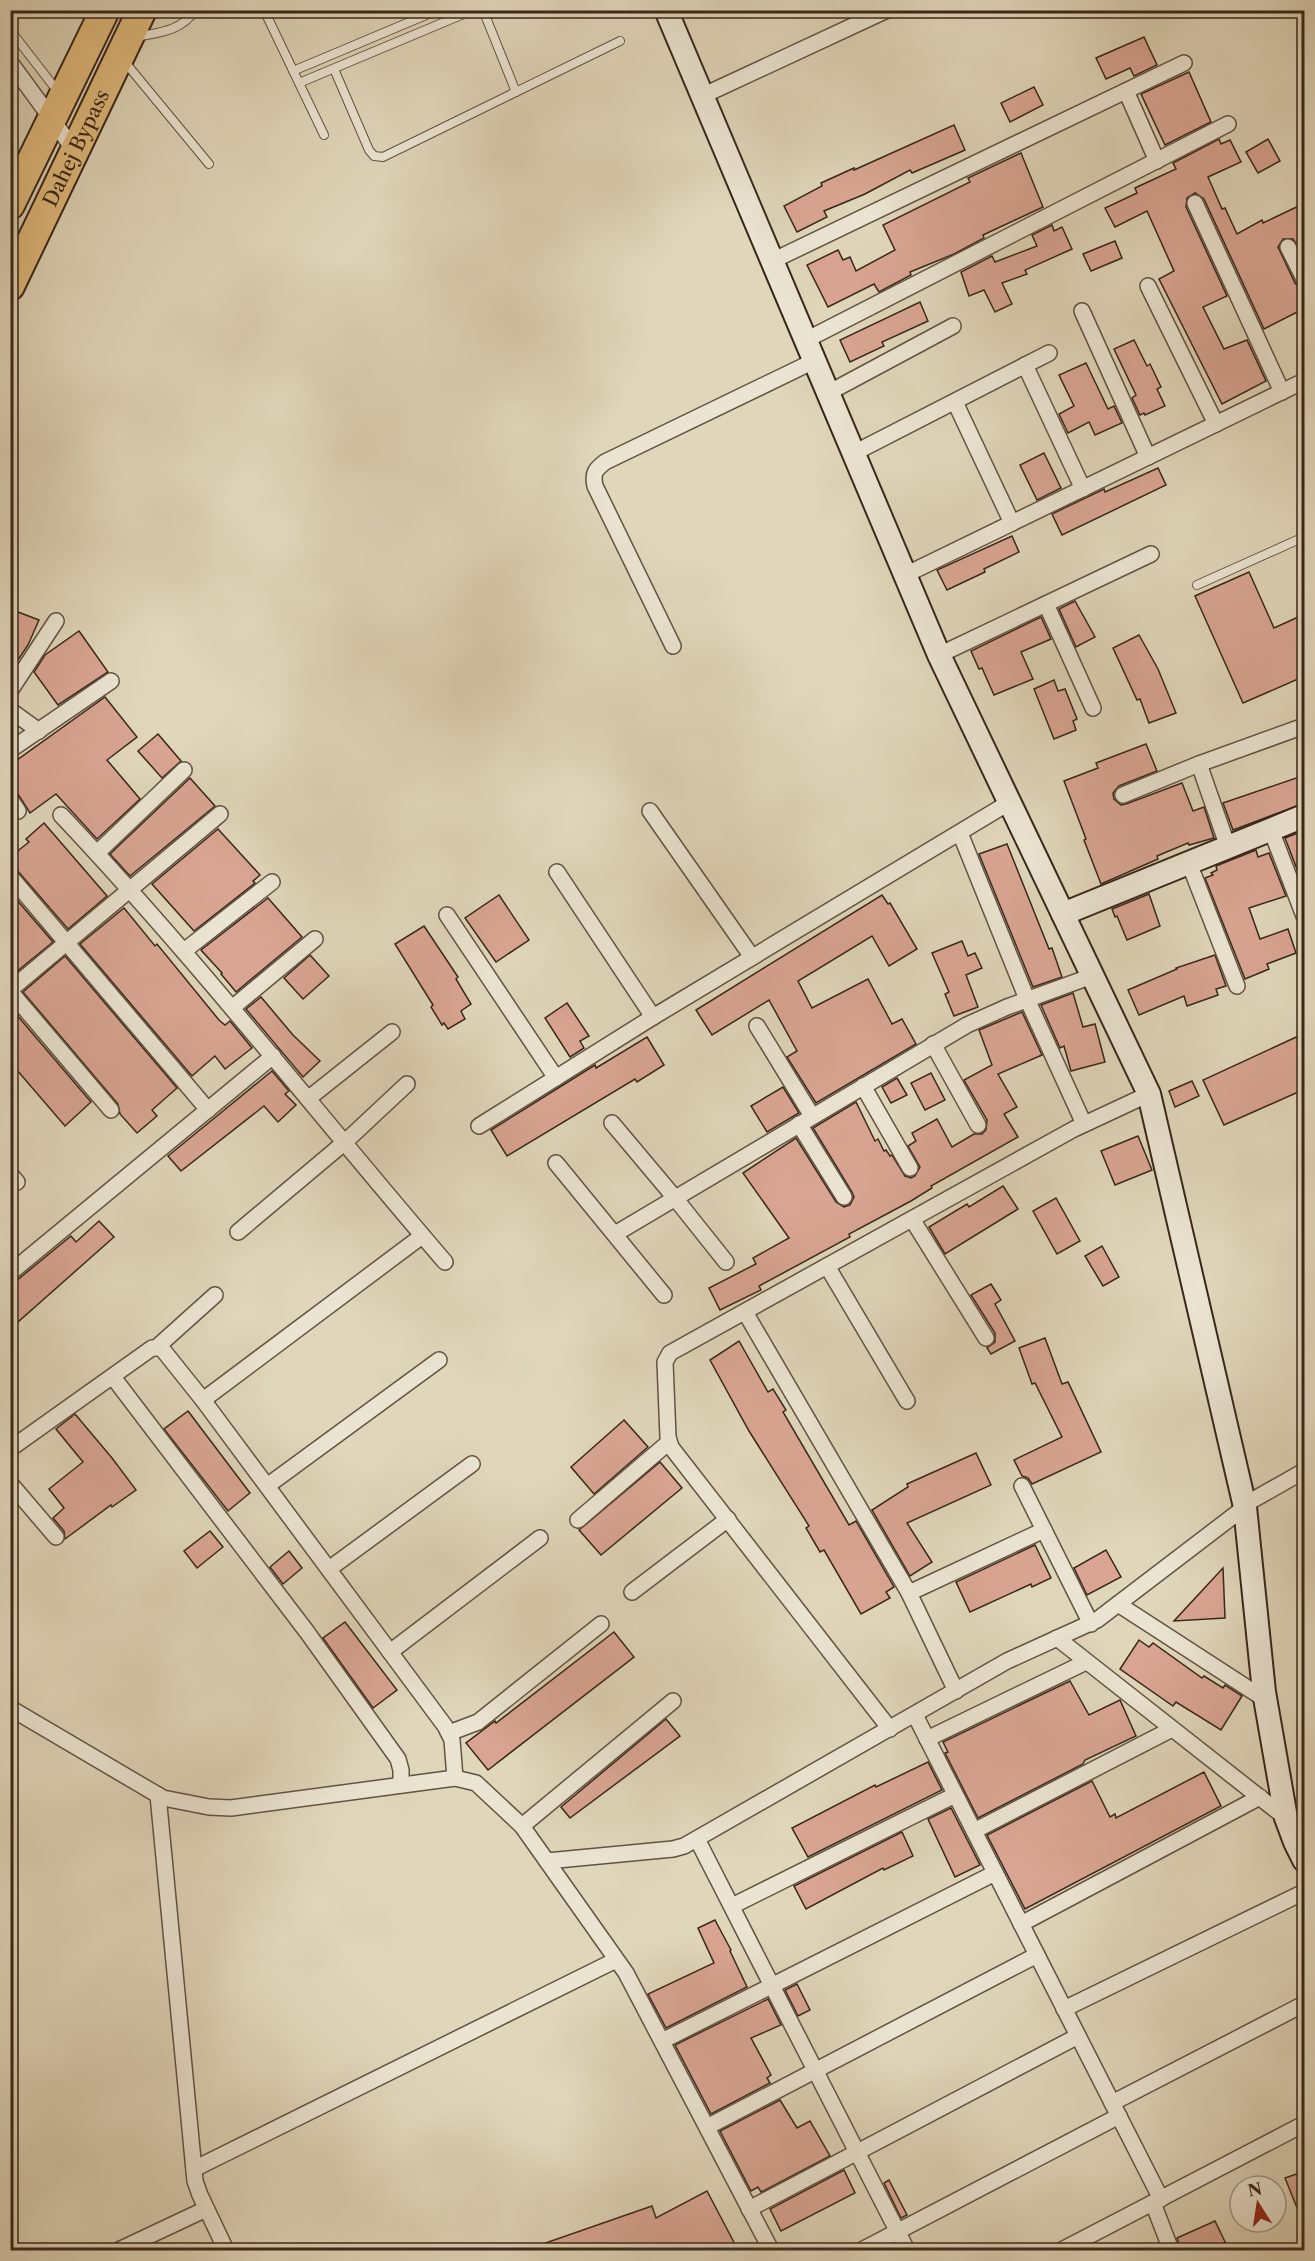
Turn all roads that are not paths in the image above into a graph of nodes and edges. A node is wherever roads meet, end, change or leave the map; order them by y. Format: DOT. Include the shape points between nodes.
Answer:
graph roads {
  1 [pos="105,10"];
  2 [pos="142,10"];
  3 [pos="196,10"];
  4 [pos="264,10"];
  5 [pos="438,10"];
  6 [pos="473,10"];
  7 [pos="483,10"];
  8 [pos="887,10"];
  9 [pos="669,12"];
  10 [pos="10,30"];
  11 [pos="620,41"];
  12 [pos="124,47"];
  13 [pos="10,62"];
  14 [pos="1184,63"];
  15 [pos="334,69"];
  16 [pos="293,71"];
  17 [pos="299,83"];
  18 [pos="1126,91"];
  19 [pos="516,92"];
  20 [pos="702,96"];
  21 [pos="56,108"];
  22 [pos="1228,124"];
  23 [pos="324,135"];
  24 [pos="75,151"];
  25 [pos="1157,161"];
  26 [pos="209,164"];
  27 [pos="1195,203"];
  28 [pos="10,205"];
  29 [pos="1288,247"];
  30 [pos="772,261"];
  31 [pos="1305,279"];
  32 [pos="10,286"];
  33 [pos="1148,286"];
  34 [pos="1082,311"];
  35 [pos="953,326"];
  36 [pos="810,350"];
  37 [pos="1049,353"];
  38 [pos="1025,366"];
  39 [pos="1305,381"];
  40 [pos="1282,392"];
  41 [pos="828,393"];
  42 [pos="955,402"];
  43 [pos="1216,424"];
  44 [pos="854,453"];
  45 [pos="1148,457"];
  46 [pos="1083,489"];
  47 [pos="1012,523"];
  48 [pos="1305,537"];
  49 [pos="1151,554"];
  50 [pos="905,575"];
  51 [pos="1197,585"];
  52 [pos="1046,604"];
  53 [pos="56,621"];
  54 [pos="673,646"];
  55 [pos="939,655"];
  56 [pos="111,681"];
  57 [pos="10,691"];
  58 [pos="1093,708"];
  59 [pos="10,711"];
  60 [pos="1305,726"];
  61 [pos="39,731"];
  62 [pos="10,750"];
  63 [pos="1199,764"];
  64 [pos="184,770"];
  65 [pos="1123,795"];
  66 [pos="1010,802"];
  67 [pos="650,810"];
  68 [pos="61,814"];
  69 [pos="220,814"];
  70 [pos="1305,816"];
  71 [pos="1271,830"];
  72 [pos="960,833"];
  73 [pos="1228,847"];
  74 [pos="97,853"];
  75 [pos="1189,863"];
  76 [pos="557,872"];
  77 [pos="10,876"];
  78 [pos="272,882"];
  79 [pos="131,889"];
  80 [pos="1063,914"];
  81 [pos="447,915"];
  82 [pos="1305,916"];
  83 [pos="315,939"];
  84 [pos="68,942"];
  85 [pos="184,951"];
  86 [pos="752,957"];
  87 [pos="1092,976"];
  88 [pos="1237,986"];
  89 [pos="10,991"];
  90 [pos="1028,999"];
  91 [pos="232,1008"];
  92 [pos="653,1017"];
  93 [pos="757,1026"];
  94 [pos="392,1032"];
  95 [pos="933,1044"];
  96 [pos="273,1056"];
  97 [pos="556,1077"];
  98 [pos="407,1084"];
  99 [pos="863,1086"];
  100 [pos="1149,1094"];
  101 [pos="309,1098"];
  102 [pos="111,1110"];
  103 [pos="208,1110"];
  104 [pos="806,1120"];
  105 [pos="612,1123"];
  106 [pos="1084,1124"];
  107 [pos="978,1125"];
  108 [pos="479,1126"];
  109 [pos="345,1142"];
  110 [pos="556,1163"];
  111 [pos="910,1168"];
  112 [pos="844,1197"];
  113 [pos="675,1198"];
  114 [pos="912,1219"];
  115 [pos="238,1232"];
  116 [pos="615,1234"];
  117 [pos="422,1236"];
  118 [pos="445,1262"];
  119 [pos="726,1262"];
  120 [pos="827,1266"];
  121 [pos="10,1273"];
  122 [pos="215,1295"];
  123 [pos="664,1295"];
  124 [pos="745,1312"];
  125 [pos="986,1338"];
  126 [pos="156,1348"];
  127 [pos="439,1360"];
  128 [pos="112,1377"];
  129 [pos="203,1400"];
  130 [pos="907,1401"];
  131 [pos="669,1442"];
  132 [pos="10,1449"];
  133 [pos="472,1464"];
  134 [pos="1305,1471"];
  135 [pos="10,1483"];
  136 [pos="267,1486"];
  137 [pos="1022,1486"];
  138 [pos="1244,1506"];
  139 [pos="728,1519"];
  140 [pos="578,1520"];
  141 [pos="1044,1530"];
  142 [pos="56,1537"];
  143 [pos="540,1538"];
  144 [pos="329,1569"];
  145 [pos="632,1592"];
  146 [pos="909,1593"];
  147 [pos="1118,1604"];
  148 [pos="601,1624"];
  149 [pos="1091,1624"];
  150 [pos="1057,1638"];
  151 [pos="390,1652"];
  152 [pos="1086,1662"];
  153 [pos="956,1691"];
  154 [pos="1266,1700"];
  155 [pos="673,1701"];
  156 [pos="10,1708"];
  157 [pos="915,1715"];
  158 [pos="890,1729"];
  159 [pos="1172,1729"];
  160 [pos="449,1733"];
  161 [pos="927,1739"];
  162 [pos="454,1778"];
  163 [pos="401,1785"];
  164 [pos="158,1795"];
  165 [pos="955,1795"];
  166 [pos="1260,1797"];
  167 [pos="1286,1818"];
  168 [pos="522,1826"];
  169 [pos="974,1831"];
  170 [pos="698,1839"];
  171 [pos="1305,1860"];
  172 [pos="547,1861"];
  173 [pos="995,1873"];
  174 [pos="1305,1892"];
  175 [pos="732,1906"];
  176 [pos="1021,1924"];
  177 [pos="1037,1955"];
  178 [pos="616,1960"];
  179 [pos="772,1986"];
  180 [pos="1305,2004"];
  181 [pos="1064,2009"];
  182 [pos="1078,2036"];
  183 [pos="662,2041"];
  184 [pos="816,2070"];
  185 [pos="1116,2109"];
  186 [pos="1305,2124"];
  187 [pos="707,2127"];
  188 [pos="857,2152"];
  189 [pos="194,2169"];
  190 [pos="1157,2201"];
  191 [pos="206,2209"];
  192 [pos="749,2209"];
  193 [pos="896,2232"];
  194 [pos="119,2250"];
  195 [pos="226,2250"];
  196 [pos="771,2250"];
  197 [pos="862,2250"];
  198 [pos="907,2250"];
  199 [pos="1062,2250"];
  200 [pos="1172,2250"];
  1 -- 21 [label="highway, Dahej Bypass"];
  2 -- 12 [label="highway, Dahej Bypass"];
  3 -- 12 [label="lane" via="186,23"];
  4 -- 16 [label="lane"];
  5 -- 16 [label="lane"];
  6 -- 15 [label="lane"];
  7 -- 19 [label="lane"];
  8 -- 20 [label="street"];
  9 -- 20 [label="street"];
  10 -- 21 [label="lane"];
  11 -- 19 [label="lane"];
  12 -- 24 [label="highway, Dahej Bypass"];
  12 -- 26 [label="lane"];
  13 -- 21 [label="street"];
  14 -- 18 [label="street"];
  15 -- 17 [label="lane"];
  15 -- 19 [label="lane" via="374,156 383,157"];
  16 -- 17 [label="lane"];
  17 -- 23 [label="lane"];
  18 -- 25 [label="street"];
  18 -- 30 [label="street"];
  20 -- 30 [label="street"];
  21 -- 24 [label="street"];
  21 -- 28 [label="highway, Dahej Bypass"];
  22 -- 25 [label="street"];
  24 -- 32 [label="highway, Dahej Bypass"];
  25 -- 36 [label="street"];
  27 -- 40 [label="street"];
  29 -- 31 [label="street"];
  30 -- 36 [label="street"];
  33 -- 43 [label="street"];
  34 -- 45 [label="street"];
  35 -- 41 [label="street"];
  36 -- 41 [label="street"];
  36 -- 54 [label="street" via="595,469 595,486"];
  37 -- 38 [label="street"];
  38 -- 42 [label="street"];
  38 -- 46 [label="street"];
  39 -- 40 [label="street"];
  40 -- 43 [label="street"];
  41 -- 44 [label="street"];
  42 -- 44 [label="street"];
  42 -- 47 [label="street"];
  43 -- 45 [label="street"];
  44 -- 50 [label="street"];
  45 -- 46 [label="street"];
  46 -- 47 [label="street"];
  47 -- 50 [label="street"];
  48 -- 51 [label="lane"];
  49 -- 52 [label="street"];
  50 -- 55 [label="street"];
  52 -- 55 [label="street"];
  52 -- 58 [label="street"];
  53 -- 57 [label="street"];
  55 -- 66 [label="street"];
  56 -- 61 [label="street"];
  59 -- 61 [label="street"];
  60 -- 63 [label="street"];
  61 -- 62 [label="street"];
  63 -- 65 [label="street"];
  63 -- 73 [label="street"];
  64 -- 74 [label="street"];
  66 -- 72 [label="street"];
  66 -- 80 [label="street"];
  67 -- 86 [label="street"];
  68 -- 74 [label="street"];
  69 -- 79 [label="street"];
  70 -- 71 [label="street"];
  71 -- 73 [label="street"];
  71 -- 82 [label="street"];
  72 -- 86 [label="street"];
  72 -- 90 [label="street"];
  73 -- 75 [label="street"];
  74 -- 79 [label="street"];
  75 -- 80 [label="street"];
  75 -- 88 [label="street"];
  76 -- 92 [label="street"];
  77 -- 84 [label="street"];
  78 -- 85 [label="street"];
  79 -- 84 [label="street"];
  79 -- 85 [label="street"];
  80 -- 87 [label="street"];
  81 -- 97 [label="street"];
  83 -- 91 [label="street"];
  84 -- 89 [label="street"];
  84 -- 103 [label="street"];
  85 -- 91 [label="street"];
  86 -- 92 [label="street"];
  87 -- 90 [label="street"];
  87 -- 100 [label="street"];
  89 -- 102 [label="street"];
  90 -- 95 [label="street" via="986,1015"];
  90 -- 106 [label="street"];
  91 -- 96 [label="street"];
  92 -- 97 [label="street"];
  93 -- 104 [label="street"];
  94 -- 101 [label="street"];
  95 -- 99 [label="street"];
  95 -- 107 [label="street"];
  96 -- 101 [label="street"];
  96 -- 103 [label="street"];
  97 -- 108 [label="street"];
  98 -- 109 [label="street"];
  99 -- 104 [label="street"];
  99 -- 111 [label="street"];
  100 -- 106 [label="street"];
  100 -- 138 [label="street"];
  101 -- 109 [label="street"];
  103 -- 121 [label="street"];
  104 -- 112 [label="street"];
  104 -- 113 [label="street"];
  105 -- 113 [label="street"];
  106 -- 114 [label="street"];
  109 -- 115 [label="street"];
  109 -- 117 [label="street"];
  110 -- 116 [label="street"];
  113 -- 116 [label="street"];
  113 -- 119 [label="street"];
  114 -- 120 [label="street"];
  114 -- 125 [label="street"];
  116 -- 123 [label="street"];
  117 -- 118 [label="street"];
  117 -- 129 [label="street"];
  120 -- 124 [label="street"];
  120 -- 130 [label="street"];
  122 -- 126 [label="street"];
  124 -- 131 [label="street" via="666,1357"];
  124 -- 146 [label="street"];
  126 -- 128 [label="street"];
  126 -- 129 [label="street" via="163,1350"];
  127 -- 136 [label="street"];
  128 -- 132 [label="street"];
  128 -- 163 [label="street" via="307,1632 398,1759"];
  129 -- 136 [label="street"];
  131 -- 139 [label="street"];
  131 -- 140 [label="street"];
  133 -- 144 [label="street"];
  134 -- 138 [label="street"];
  135 -- 142 [label="street"];
  136 -- 144 [label="street"];
  137 -- 141 [label="street"];
  138 -- 147 [label="street"];
  138 -- 154 [label="street"];
  139 -- 145 [label="street"];
  139 -- 158 [label="street"];
  141 -- 146 [label="street"];
  141 -- 149 [label="street"];
  143 -- 151 [label="street"];
  144 -- 151 [label="street"];
  146 -- 153 [label="street"];
  147 -- 149 [label="street"];
  147 -- 154 [label="street"];
  148 -- 160 [label="street" via="478,1722"];
  149 -- 150 [label="street"];
  150 -- 152 [label="street"];
  150 -- 153 [label="street"];
  151 -- 160 [label="street"];
  152 -- 159 [label="street"];
  152 -- 161 [label="street"];
  153 -- 157 [label="street"];
  154 -- 167 [label="street"];
  155 -- 168 [label="street"];
  156 -- 164 [label="street"];
  157 -- 158 [label="street"];
  157 -- 161 [label="street"];
  158 -- 170 [label="street"];
  159 -- 166 [label="street"];
  159 -- 169 [label="street"];
  160 -- 162 [label="street"];
  161 -- 165 [label="street"];
  162 -- 163 [label="street"];
  162 -- 168 [label="street" via="476,1783"];
  163 -- 164 [label="street" via="231,1808"];
  164 -- 189 [label="street"];
  165 -- 169 [label="street"];
  165 -- 175 [label="street"];
  166 -- 167 [label="street"];
  166 -- 176 [label="street"];
  167 -- 171 [label="street"];
  168 -- 172 [label="street"];
  169 -- 173 [label="street"];
  170 -- 172 [label="street" via="673,1849"];
  170 -- 175 [label="street"];
  172 -- 178 [label="street"];
  173 -- 176 [label="street"];
  173 -- 179 [label="street"];
  174 -- 181 [label="street"];
  175 -- 179 [label="street"];
  176 -- 177 [label="street"];
  177 -- 181 [label="street"];
  177 -- 184 [label="street"];
  178 -- 183 [label="street"];
  178 -- 189 [label="street"];
  179 -- 183 [label="street"];
  179 -- 184 [label="street"];
  180 -- 185 [label="street"];
  181 -- 182 [label="street"];
  182 -- 185 [label="street"];
  182 -- 188 [label="street"];
  183 -- 187 [label="street"];
  184 -- 187 [label="street"];
  184 -- 188 [label="street"];
  185 -- 190 [label="street"];
  185 -- 193 [label="street"];
  186 -- 190 [label="street"];
  187 -- 192 [label="street"];
  188 -- 192 [label="street"];
  188 -- 193 [label="street"];
  189 -- 191 [label="street"];
  190 -- 199 [label="street"];
  190 -- 200 [label="street"];
  191 -- 194 [label="street"];
  191 -- 195 [label="street"];
  192 -- 196 [label="street"];
  193 -- 197 [label="street"];
  193 -- 198 [label="street"];
}
